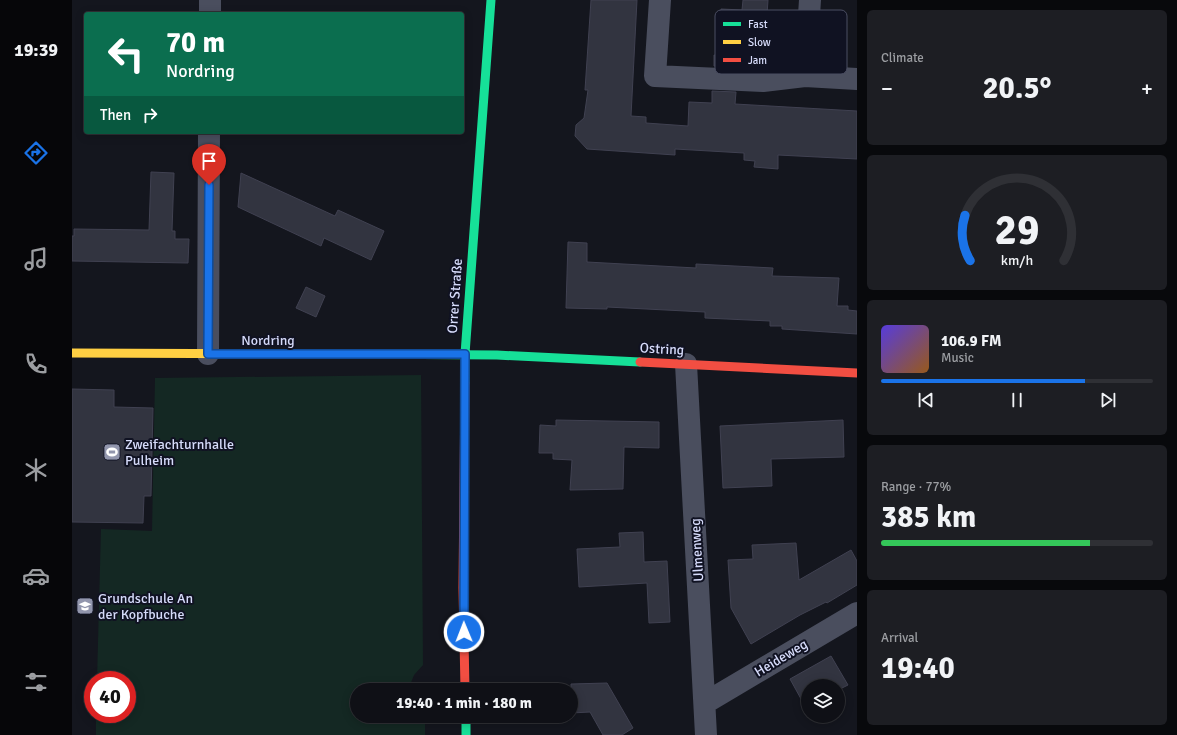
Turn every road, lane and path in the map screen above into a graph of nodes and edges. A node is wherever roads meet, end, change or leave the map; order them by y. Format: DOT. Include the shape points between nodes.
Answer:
graph roads {
  1 [pos="210,0"];
  2 [pos="491,0"];
  3 [pos="660,0"];
  4 [pos="810,0"];
  5 [pos="809,10"];
  6 [pos="210,12"];
  7 [pos="805,76"];
  8 [pos="857,79"];
  9 [pos="209,134"];
  10 [pos="72,353"];
  11 [pos="208,354"];
  12 [pos="465,354"];
  13 [pos="686,364"];
  14 [pos="857,373"];
  15 [pos="857,613"];
  16 [pos="465,683"];
  17 [pos="705,703"];
  18 [pos="466,723"];
  19 [pos="466,735"];
  20 [pos="706,735"];
  1 -- 6 [label="street"];
  2 -- 12 [label="street, Orrer Straße"];
  3 -- 7 [label="street" via="655,76 763,81"];
  4 -- 5 [label="street"];
  7 -- 8 [label="street"];
  9 -- 11 [label="street"];
  10 -- 11 [label="street, Nordring"];
  11 -- 12 [label="street, Nordring"];
  12 -- 13 [label="street, Ostring"];
  12 -- 16 [label="street, Orrer Straße"];
  13 -- 14 [label="street, Ostring"];
  13 -- 17 [label="street, Ulmenweg"];
  15 -- 17 [label="street, Heideweg"];
  17 -- 20 [label="street, Ulmenweg"];
  18 -- 19 [label="street"];
}
